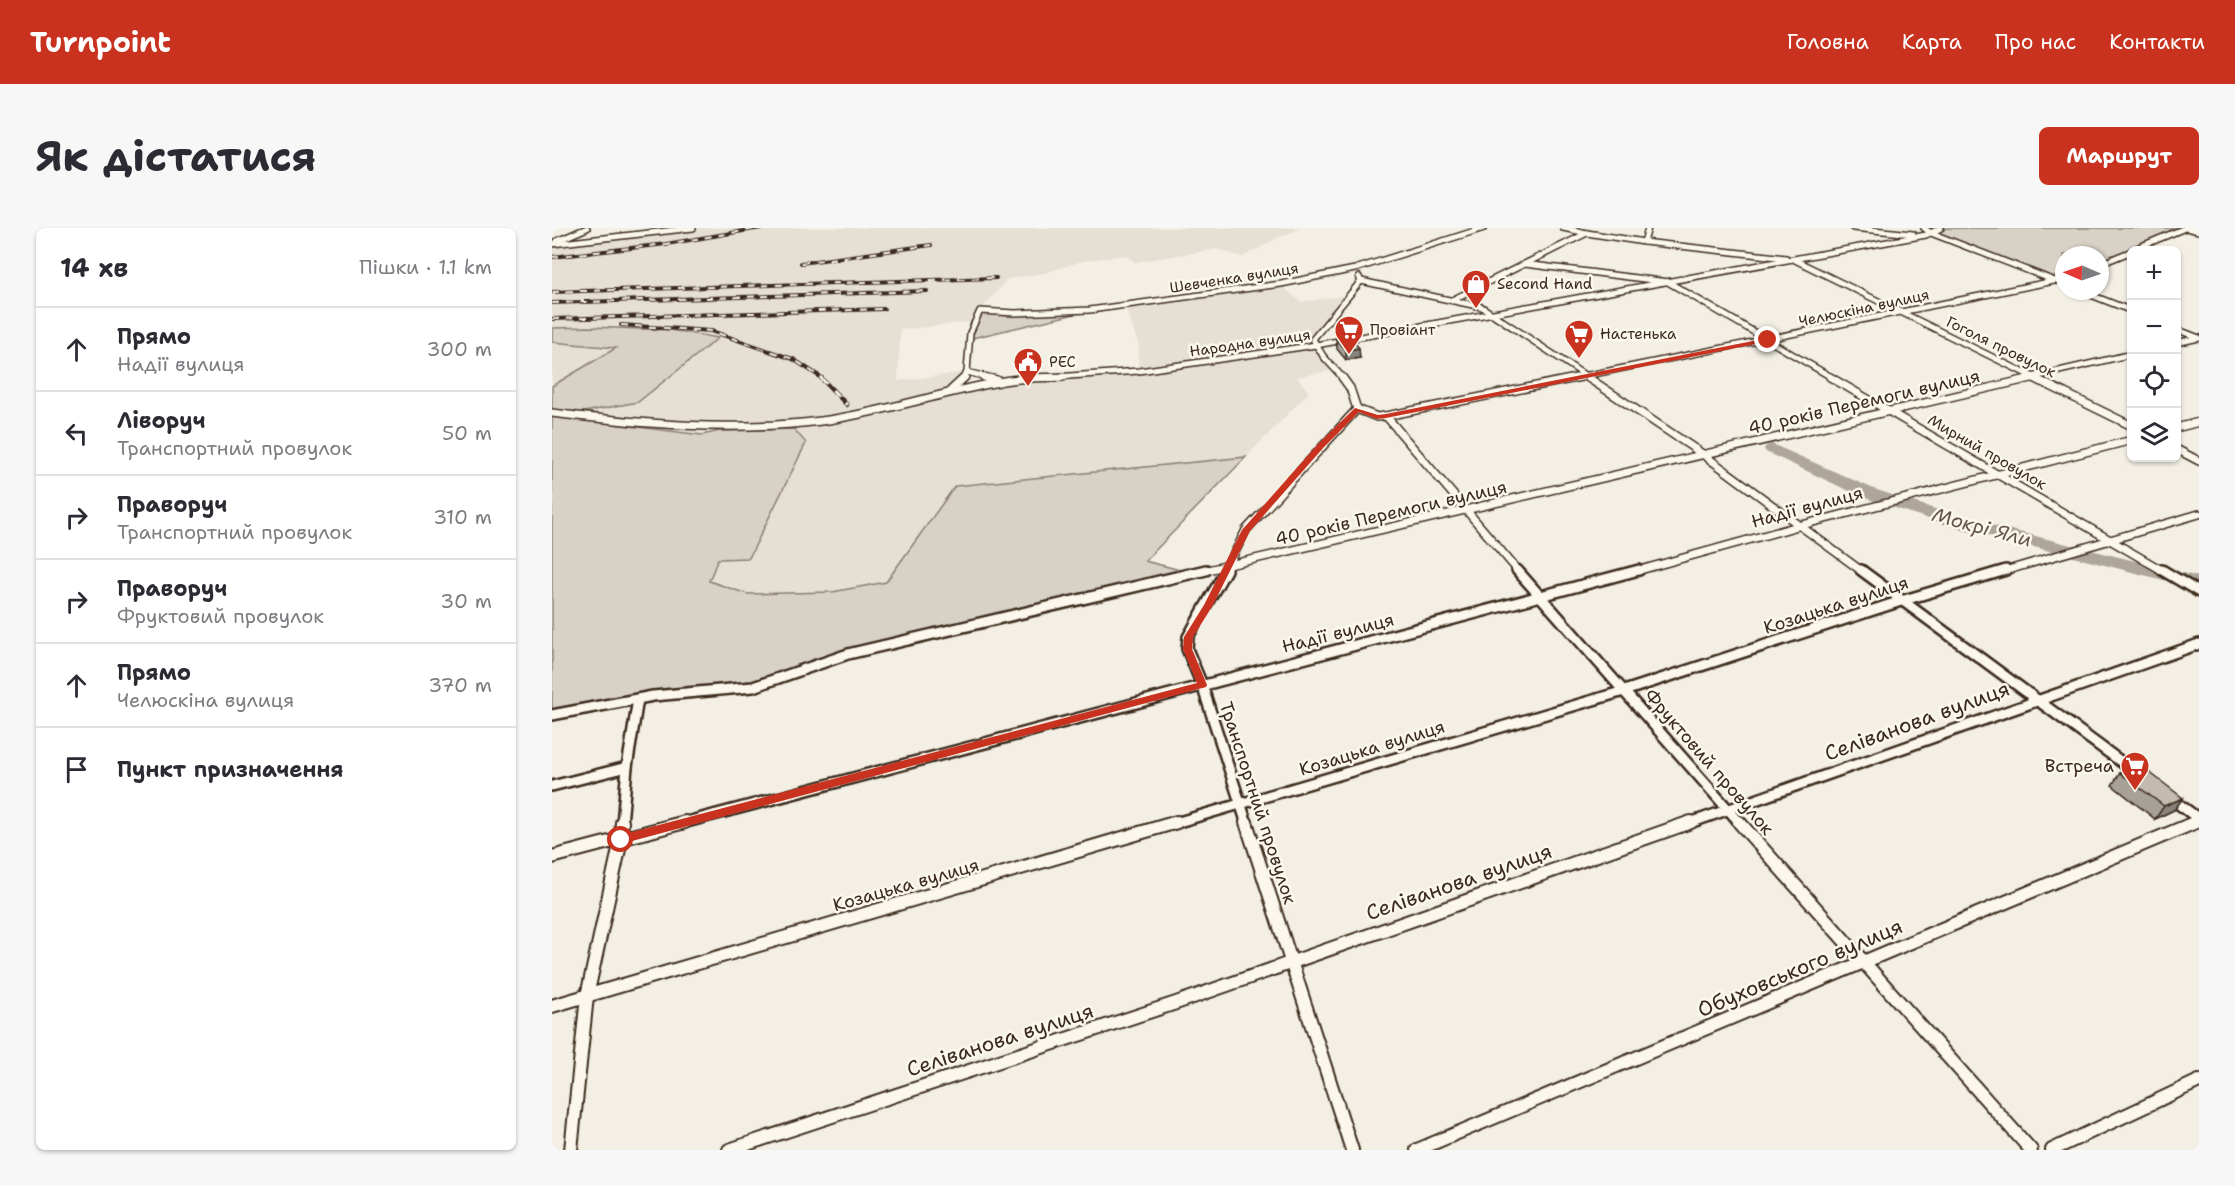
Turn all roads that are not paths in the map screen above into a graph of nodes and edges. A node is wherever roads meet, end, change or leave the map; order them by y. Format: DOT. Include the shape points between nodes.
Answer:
graph roads {
  1 [pos="587,228"];
  2 [pos="693,228"];
  3 [pos="1484,228"];
  4 [pos="1563,228"];
  5 [pos="1648,228"];
  6 [pos="1853,228"];
  7 [pos="1924,228"];
  8 [pos="1941,228"];
  9 [pos="2185,228"];
  10 [pos="2199,231"];
  11 [pos="1587,233"];
  12 [pos="1929,234"];
  13 [pos="1644,242"];
  14 [pos="552,244"];
  15 [pos="2144,246"];
  16 [pos="2127,253"];
  17 [pos="1796,259"];
  18 [pos="2109,260"];
  19 [pos="1525,264"];
  20 [pos="1355,269"];
  21 [pos="1361,281"];
  22 [pos="2055,281"];
  23 [pos="2055,281"];
  24 [pos="1668,282"];
  25 [pos="1452,300"];
  26 [pos="2104,300"];
  27 [pos="2127,309"];
  28 [pos="1901,313"];
  29 [pos="1493,314"];
  30 [pos="2181,331"];
  31 [pos="2199,338"];
  32 [pos="1768,340"];
  33 [pos="2181,342"];
  34 [pos="1316,345"];
  35 [pos="2127,355"];
  36 [pos="967,372"];
  37 [pos="1588,375"];
  38 [pos="2033,378"];
  39 [pos="1001,381"];
  40 [pos="949,392"];
  41 [pos="1358,409"];
  42 [pos="1890,412"];
  43 [pos="552,413"];
  44 [pos="1386,416"];
  45 [pos="2199,422"];
  46 [pos="2127,424"];
  47 [pos="2181,427"];
  48 [pos="2127,441"];
  49 [pos="2181,452"];
  50 [pos="1704,455"];
  51 [pos="2199,461"];
  52 [pos="1999,474"];
  53 [pos="1468,510"];
  54 [pos="2199,514"];
  55 [pos="1798,526"];
  56 [pos="2112,541"];
  57 [pos="1226,567"];
  58 [pos="2199,592"];
  59 [pos="1540,598"];
  60 [pos="1901,601"];
  61 [pos="2199,644"];
  62 [pos="1202,685"];
  63 [pos="1623,690"];
  64 [pos="638,699"];
  65 [pos="2036,700"];
  66 [pos="552,715"];
  67 [pos="627,767"];
  68 [pos="2151,784"];
  69 [pos="552,786"];
  70 [pos="2161,791"];
  71 [pos="1240,804"];
  72 [pos="1728,809"];
  73 [pos="2199,820"];
  74 [pos="621,840"];
  75 [pos="552,857"];
  76 [pos="1292,962"];
  77 [pos="1863,962"];
  78 [pos="587,996"];
  79 [pos="552,1006"];
  80 [pos="2199,1081"];
  81 [pos="571,1150"];
  82 [pos="729,1150"];
  83 [pos="1352,1150"];
  84 [pos="1416,1150"];
  85 [pos="2031,1150"];
  86 [pos="2052,1150"];
  1 -- 14 [label="street"];
  2 -- 14 [label="street"];
  3 -- 20 [label="street, Шевченка вулиця"];
  4 -- 11 [label="street, Гоголя провулок"];
  5 -- 13 [label="street"];
  6 -- 12 [label="street"];
  7 -- 12 [label="street"];
  8 -- 12 [label="street, Народна вулиця"];
  9 -- 10 [label="street"];
  9 -- 15 [label="street"];
  11 -- 13 [label="street, Гоголя провулок"];
  11 -- 19 [label="street"];
  12 -- 17 [label="street, Народна вулиця"];
  12 -- 22 [label="street"];
  13 -- 17 [label="street, Гоголя провулок"];
  16 -- 18 [label="street"];
  17 -- 24 [label="street, Народна вулиця"];
  17 -- 28 [label="street, Гоголя провулок"];
  19 -- 24 [label="street, Мирний провулок"];
  19 -- 25 [label="street"];
  20 -- 21 [label="street"];
  20 -- 36 [label="street, Шевченка вулиця" via="1128,306 980,311 971,322"];
  21 -- 25 [label="street"];
  21 -- 34 [label="street" via="1313,339"];
  23 -- 28 [label="street, Челюскіна вулиця"];
  24 -- 29 [label="street, Народна вулиця"];
  24 -- 32 [label="street, Мирний провулок"];
  25 -- 29 [label="street" via="1482,307"];
  26 -- 27 [label="street"];
  28 -- 32 [label="street, Челюскіна вулиця"];
  28 -- 38 [label="street, Гоголя провулок"];
  29 -- 34 [label="street, Народна вулиця"];
  29 -- 37 [label="street"];
  30 -- 31 [label="street"];
  31 -- 33 [label="street"];
  32 -- 37 [label="street, Челюскіна вулиця"];
  32 -- 42 [label="street, Мирний провулок"];
  34 -- 39 [label="street, Народна вулиця" via="1139,371"];
  34 -- 41 [label="street" via="1338,369 1356,398"];
  35 -- 38 [label="street, 40 років Перемоги вулиця"];
  36 -- 39 [label="street"];
  36 -- 40 [label="street"];
  37 -- 44 [label="street, Челюскіна вулиця"];
  37 -- 50 [label="street"];
  38 -- 42 [label="street, 40 років Перемоги вулиця"];
  38 -- 46 [label="street, Гоголя провулок"];
  39 -- 40 [label="street, Народна вулиця"];
  40 -- 43 [label="street, Народна вулиця" via="864,414 729,426 652,425"];
  41 -- 44 [label="street" via="1377,417"];
  41 -- 57 [label="street, Транспортний провулок" via="1246,530"];
  42 -- 50 [label="street, 40 років Перемоги вулиця"];
  42 -- 52 [label="street, Мирний провулок"];
  44 -- 53 [label="street, Фруктовий провулок"];
  45 -- 47 [label="street"];
  48 -- 52 [label="street, Надії вулиця"];
  49 -- 51 [label="street"];
  50 -- 53 [label="street, 40 років Перемоги вулиця"];
  50 -- 55 [label="street"];
  52 -- 55 [label="street, Надії вулиця"];
  52 -- 56 [label="street, Мирний провулок"];
  53 -- 57 [label="street, 40 років Перемоги вулиця"];
  53 -- 59 [label="street, Фруктовий провулок"];
  54 -- 56 [label="street, Козацька вулиця"];
  55 -- 59 [label="street, Надії вулиця"];
  55 -- 60 [label="street"];
  56 -- 58 [label="street, Мирний провулок"];
  56 -- 60 [label="street, Козацька вулиця"];
  57 -- 62 [label="street, Транспортний провулок" via="1188,637 1187,649"];
  57 -- 64 [label="street, 40 років Перемоги вулиця" via="848,654 753,687"];
  59 -- 62 [label="street, Надії вулиця"];
  59 -- 63 [label="street, Фруктовий провулок"];
  60 -- 63 [label="street, Козацька вулиця"];
  60 -- 65 [label="street"];
  61 -- 65 [label="street, Селіванова вулиця"];
  62 -- 71 [label="street, Транспортний провулок"];
  62 -- 74 [label="street, Надії вулиця"];
  63 -- 71 [label="street, Козацька вулиця"];
  63 -- 72 [label="street, Фруктовий провулок"];
  64 -- 66 [label="street, 40 років Перемоги вулиця"];
  64 -- 67 [label="street"];
  65 -- 68 [label="street"];
  65 -- 72 [label="street, Селіванова вулиця"];
  67 -- 69 [label="street"];
  67 -- 74 [label="street"];
  70 -- 73 [label="street"];
  71 -- 76 [label="street, Транспортний провулок"];
  71 -- 78 [label="street, Козацька вулиця"];
  72 -- 76 [label="street, Селіванова вулиця"];
  72 -- 77 [label="street, Фруктовий провулок"];
  73 -- 77 [label="street, Обуховського вулиця"];
  74 -- 75 [label="street, Надії вулиця"];
  74 -- 78 [label="street"];
  76 -- 82 [label="street, Селіванова вулиця"];
  76 -- 83 [label="street, Транспортний провулок"];
  77 -- 84 [label="street, Обуховського вулиця"];
  77 -- 85 [label="street, Фруктовий провулок"];
  78 -- 79 [label="street, Козацька вулиця"];
  78 -- 81 [label="street"];
  80 -- 86 [label="street"];
}
